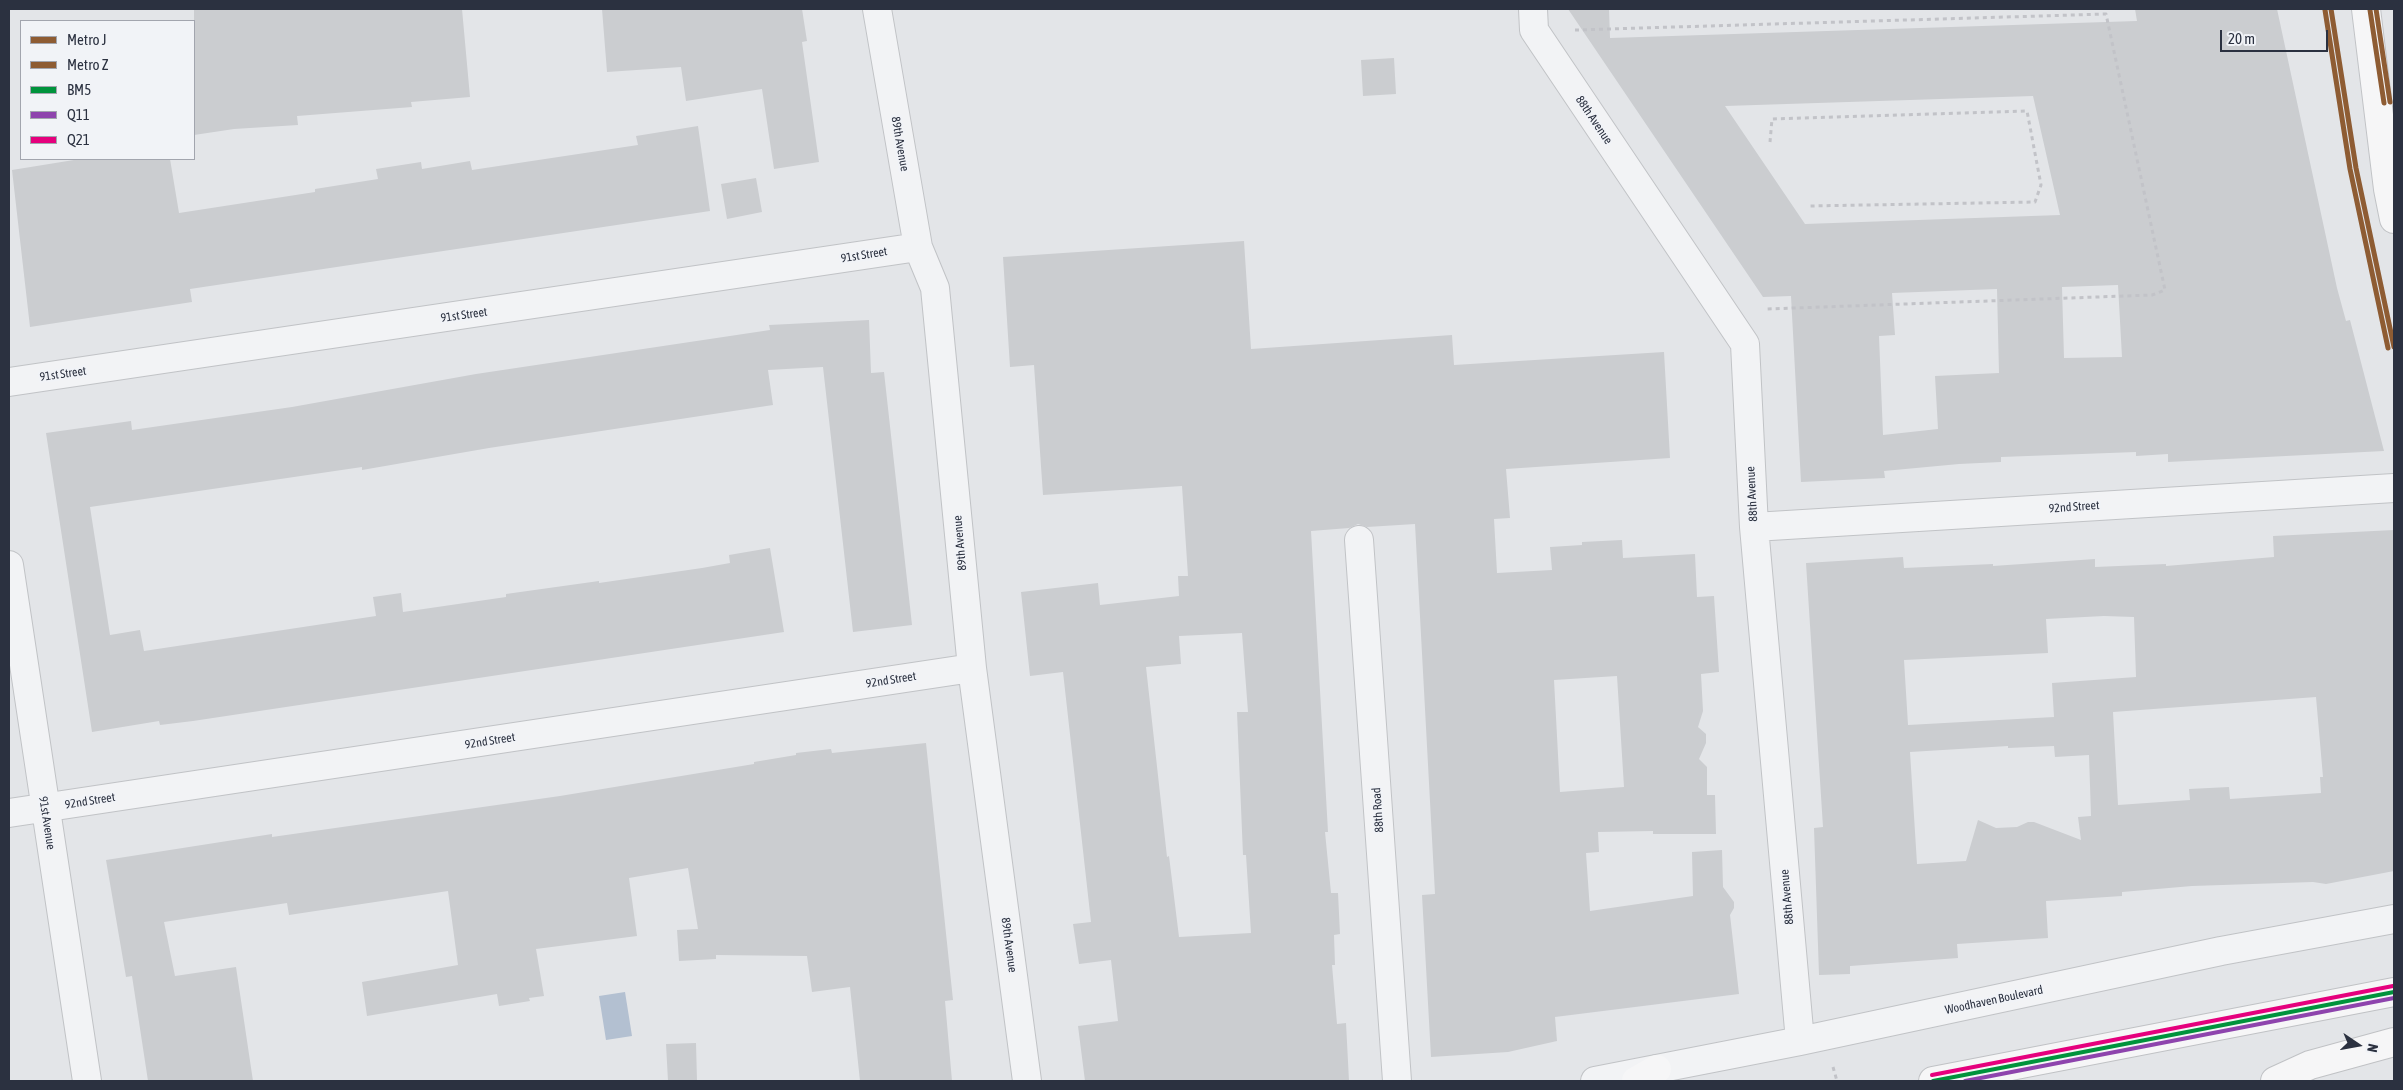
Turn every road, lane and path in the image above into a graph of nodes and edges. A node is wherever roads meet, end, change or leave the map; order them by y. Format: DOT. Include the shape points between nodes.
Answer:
graph roads {
  1 [pos="877,9"];
  2 [pos="1533,9"];
  3 [pos="2366,9"];
  4 [pos="1575,30"];
  5 [pos="1770,142"];
  6 [pos="2391,189"];
  7 [pos="1809,206"];
  8 [pos="2394,219"];
  9 [pos="918,247"];
  10 [pos="1767,309"];
  11 [pos="9,382"];
  12 [pos="2394,488"];
  13 [pos="1754,527"];
  14 [pos="1359,540"];
  15 [pos="9,565"];
  16 [pos="972,668"];
  17 [pos="45,808"];
  18 [pos="9,813"];
  19 [pos="2394,919"];
  20 [pos="2394,992"];
  21 [pos="1800,1041"];
  22 [pos="2394,1042"];
  23 [pos="1646,1075"];
  24 [pos="87,1081"];
  25 [pos="1027,1081"];
  26 [pos="1397,1081"];
  27 [pos="1594,1081"];
  28 [pos="1933,1081"];
  29 [pos="2275,1081"];
  1 -- 9 [label="street, 89th Avenue"];
  2 -- 13 [label="street, 88th Avenue" via="1534,30 1745,344"];
  3 -- 6 [label="main road"];
  4 -- 10 [label="path" via="2106,14 2165,290 2152,296"];
  5 -- 7 [label="path" via="1772,119 2027,111 2041,185 2035,202"];
  6 -- 8 [label="main road"];
  9 -- 11 [label="street, 91st Street"];
  9 -- 16 [label="street, 89th Avenue" via="935,288"];
  12 -- 13 [label="street, 92nd Street"];
  13 -- 21 [label="street, 88th Avenue"];
  14 -- 26 [label="street, 88th Road"];
  15 -- 17 [label="street, 91st Avenue"];
  16 -- 17 [label="street, 92nd Street"];
  16 -- 25 [label="street, 89th Avenue"];
  17 -- 18 [label="street, 92nd Street"];
  17 -- 24 [label="street, 91st Avenue"];
  19 -- 21 [label="street, Woodhaven Boulevard"];
  20 -- 28 [label="main road"];
  21 -- 23 [label="street, Woodhaven Boulevard"];
  22 -- 29 [label="main road" via="2310,1065"];
  23 -- 27 [label="street, Woodhaven Boulevard"];
}
